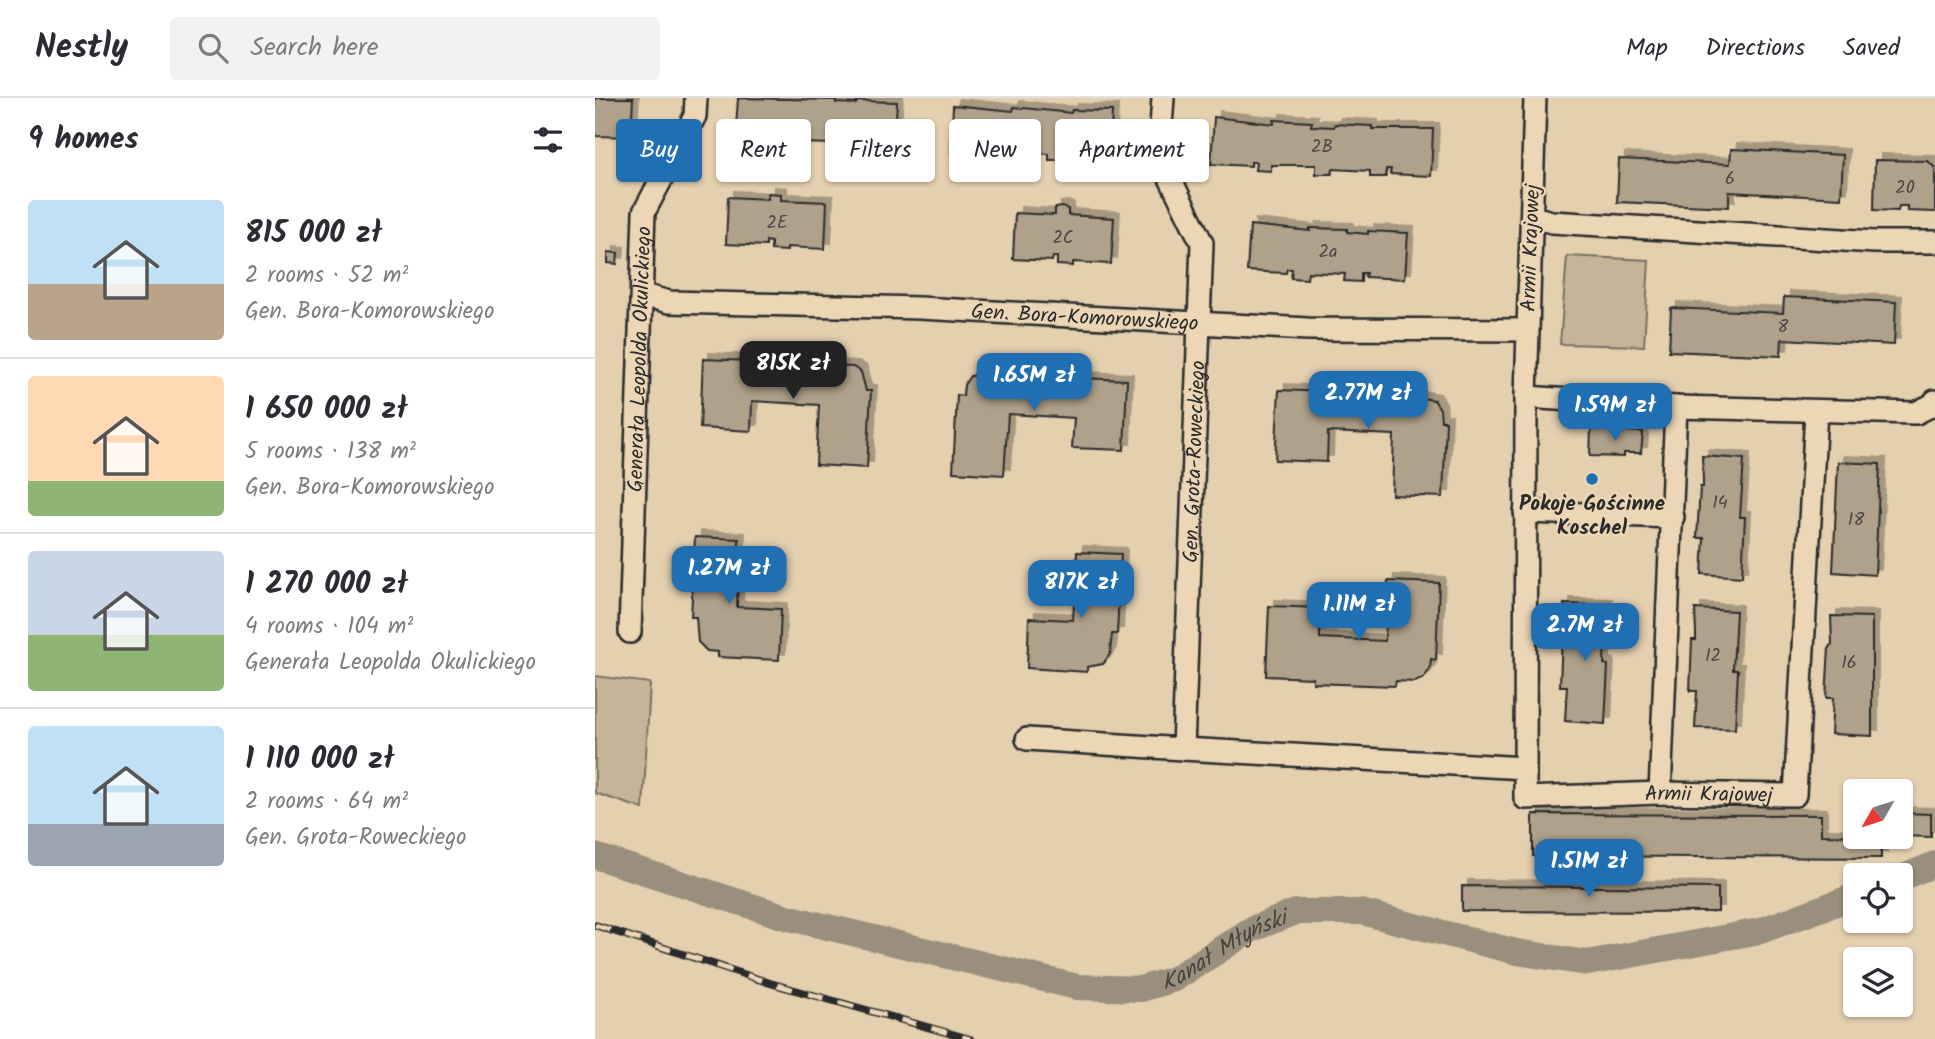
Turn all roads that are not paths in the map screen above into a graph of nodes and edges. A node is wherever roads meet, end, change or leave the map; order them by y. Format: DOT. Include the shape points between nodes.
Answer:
graph roads {
  1 [pos="697,98"];
  2 [pos="1163,98"];
  3 [pos="1535,98"];
  4 [pos="1532,217"];
  5 [pos="1935,243"];
  6 [pos="642,295"];
  7 [pos="1199,324"];
  8 [pos="1527,330"];
  9 [pos="1526,397"];
  10 [pos="1935,401"];
  11 [pos="1676,407"];
  12 [pos="1816,411"];
  13 [pos="1525,512"];
  14 [pos="1673,517"];
  15 [pos="629,632"];
  16 [pos="1027,739"];
  17 [pos="1183,749"];
  18 [pos="1525,768"];
  19 [pos="1660,793"];
  1 -- 6 [label="street, Generała Leopolda Okulickiego" via="695,116 644,212"];
  2 -- 7 [label="street, Gen. Grota-Roweckiego" via="1159,156 1202,243"];
  3 -- 4 [label="street, Armii Krajowej"];
  4 -- 5 [label="street" via="1579,224"];
  4 -- 8 [label="street, Armii Krajowej"];
  6 -- 7 [label="street, Gen. Bora-Komorowskiego" via="670,302 920,308"];
  6 -- 15 [label="street, Generała Leopolda Okulickiego"];
  7 -- 8 [label="street, Gen. Bora-Komorowskiego"];
  7 -- 17 [label="street, Gen. Grota-Roweckiego"];
  8 -- 9 [label="street, Armii Krajowej"];
  9 -- 11 [label="street"];
  9 -- 13 [label="street, Armii Krajowej"];
  10 -- 12 [label="street" via="1916,413"];
  11 -- 12 [label="street"];
  11 -- 14 [label="street"];
  12 -- 19 [label="street, Armii Krajowej" via="1795,794"];
  13 -- 14 [label="street"];
  13 -- 18 [label="street, Armii Krajowej"];
  14 -- 19 [label="street"];
  16 -- 17 [label="street"];
  17 -- 18 [label="street"];
  18 -- 19 [label="street, Armii Krajowej" via="1525,798"];
}
